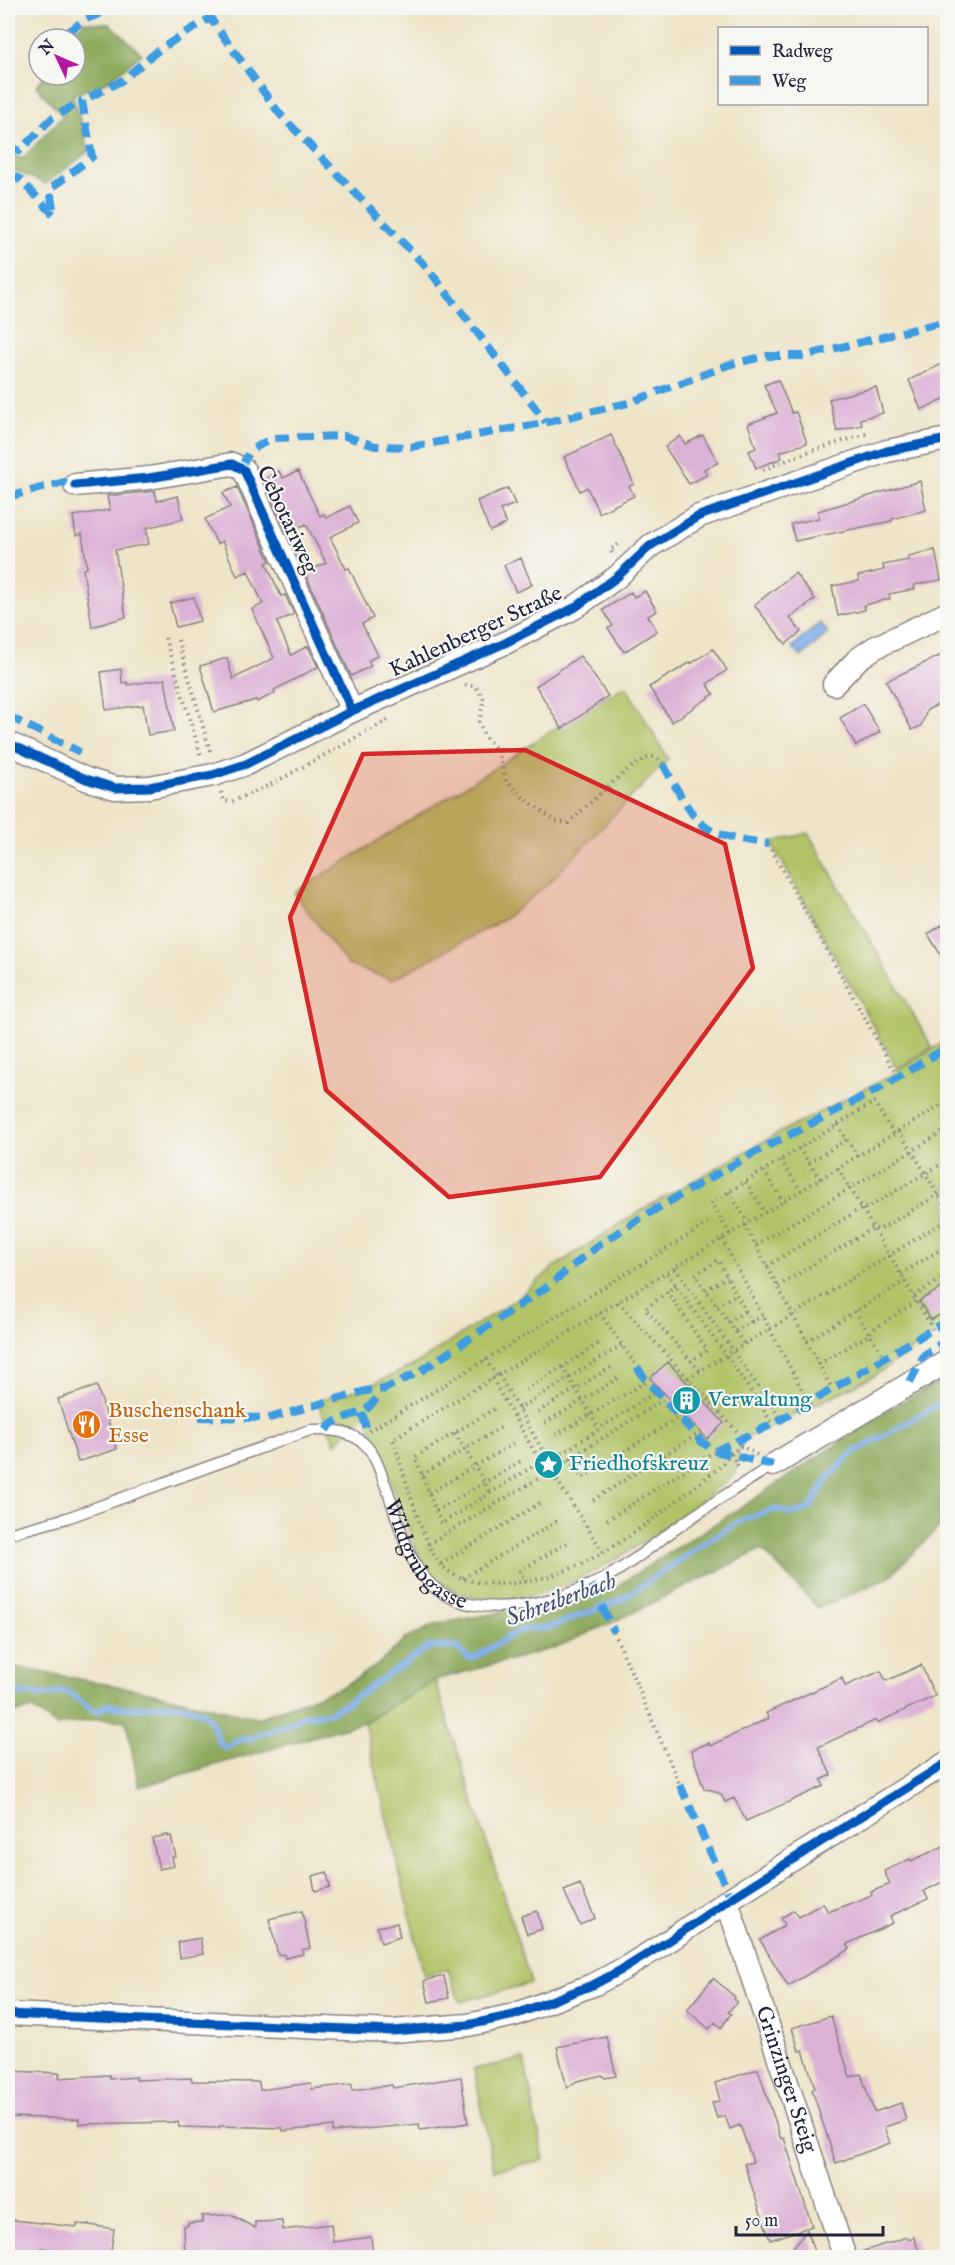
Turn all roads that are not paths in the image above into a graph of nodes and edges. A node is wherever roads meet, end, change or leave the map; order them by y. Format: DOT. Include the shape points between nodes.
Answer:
graph roads {
  1 [pos="946,444"];
  2 [pos="75,485"];
  3 [pos="948,613"];
  4 [pos="834,684"];
  5 [pos="352,711"];
  6 [pos="8,743"];
  7 [pos="948,1361"];
  8 [pos="773,1465"];
  9 [pos="8,1534"];
  10 [pos="948,1761"];
  11 [pos="727,1901"];
  12 [pos="8,2014"];
  13 [pos="845,2258"];
  1 -- 5 [label="street, Kahlenberger Straße" via="887,451 699,516 650,546 617,577 574,608"];
  2 -- 5 [label="street, Cebotariweg" via="232,464 241,466"];
  3 -- 4 [label="street" via="874,648"];
  5 -- 6 [label="street, Kahlenberger Straße" via="246,764 212,765 148,787 115,788 86,779"];
  7 -- 8 [label="street, Wildgrubgasse"];
  8 -- 9 [label="lane, Wildgrubgasse" via="592,1585 516,1605 478,1605 453,1599 433,1587 415,1563 375,1458 360,1440 336,1429 310,1430 67,1518"];
  10 -- 11 [label="street"];
  11 -- 12 [label="street" via="670,1941 595,1984 514,2015 468,2025 392,2031"];
  11 -- 13 [label="street, Grinzinger Steig"];
}
